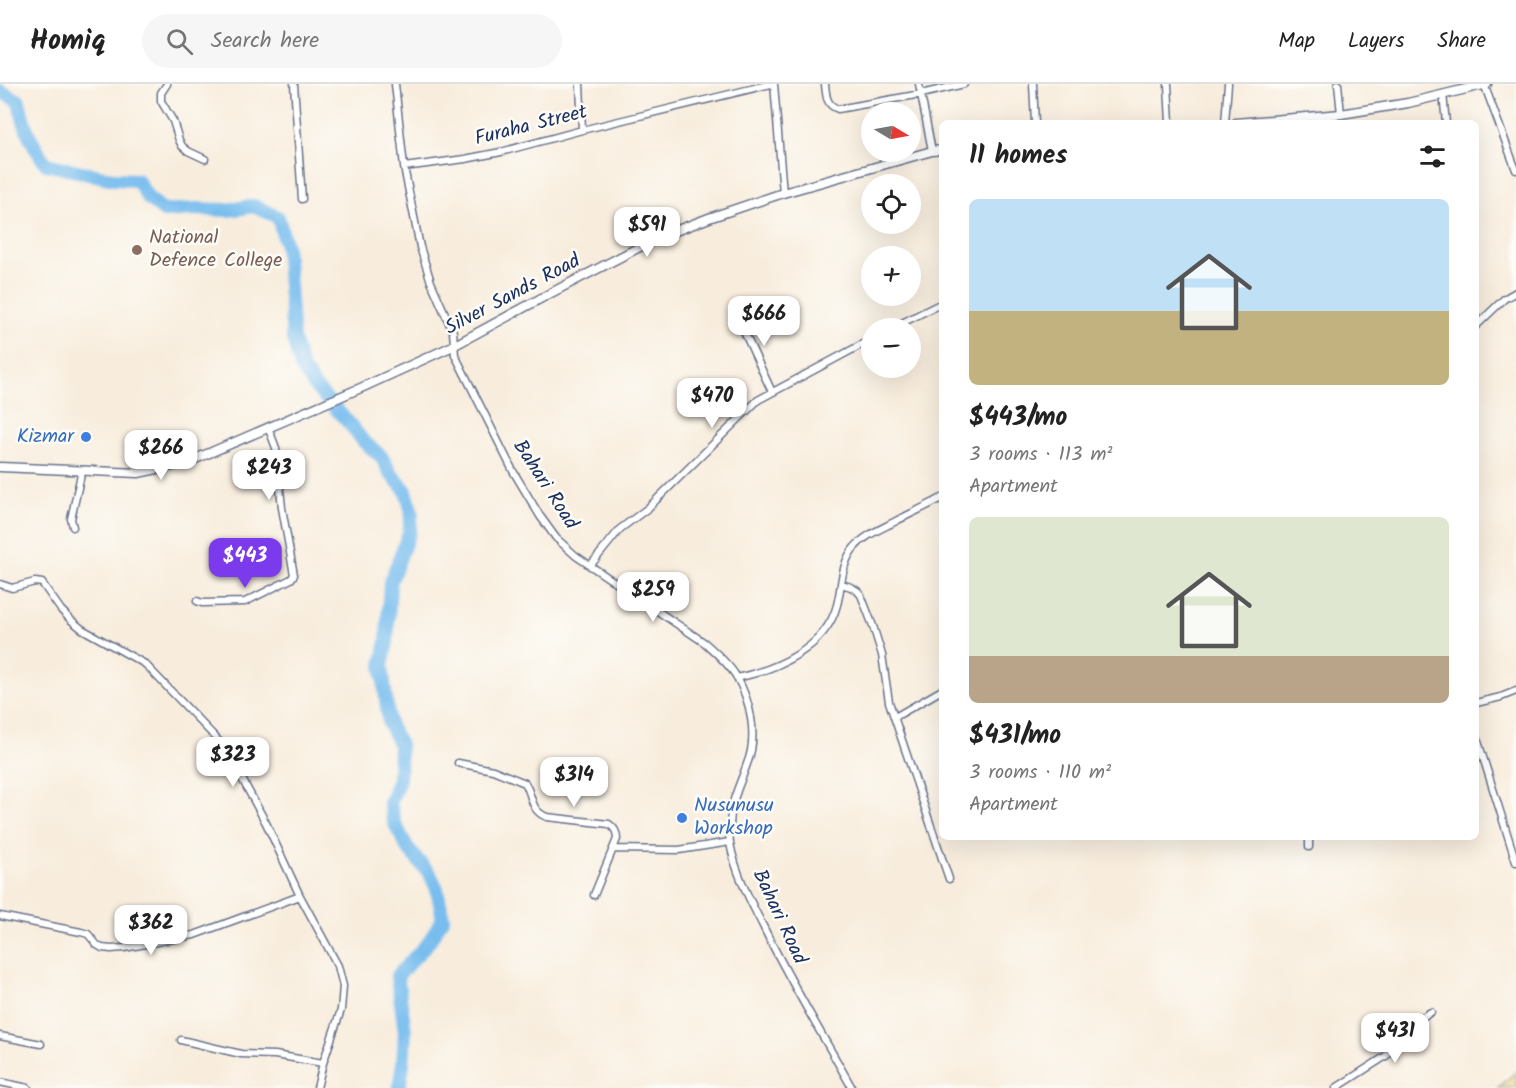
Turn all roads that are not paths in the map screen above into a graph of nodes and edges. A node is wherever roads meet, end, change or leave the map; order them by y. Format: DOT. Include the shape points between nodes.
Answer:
graph roads {
  1 [pos="166,84"];
  2 [pos="294,84"];
  3 [pos="395,84"];
  4 [pos="580,84"];
  5 [pos="772,84"];
  6 [pos="825,84"];
  7 [pos="919,84"];
  8 [pos="964,84"];
  9 [pos="1033,84"];
  10 [pos="1168,84"];
  11 [pos="1228,84"];
  12 [pos="1338,84"];
  13 [pos="1485,84"];
  14 [pos="921,94"];
  15 [pos="1443,94"];
  16 [pos="1341,114"];
  17 [pos="1035,120"];
  18 [pos="1170,120"];
  19 [pos="1225,120"];
  20 [pos="1271,120"];
  21 [pos="1446,120"];
  22 [pos="582,130"];
  23 [pos="939,150"];
  24 [pos="932,151"];
  25 [pos="205,159"];
  26 [pos="404,167"];
  27 [pos="1516,170"];
  28 [pos="783,193"];
  29 [pos="302,199"];
  30 [pos="1516,292"];
  31 [pos="939,304"];
  32 [pos="735,312"];
  33 [pos="912,318"];
  34 [pos="1479,323"];
  35 [pos="455,345"];
  36 [pos="861,345"];
  37 [pos="772,392"];
  38 [pos="268,427"];
  39 [pos="0,467"];
  40 [pos="82,470"];
  41 [pos="939,500"];
  42 [pos="73,527"];
  43 [pos="590,566"];
  44 [pos="0,584"];
  45 [pos="841,584"];
  46 [pos="197,601"];
  47 [pos="737,678"];
  48 [pos="1516,691"];
  49 [pos="939,692"];
  50 [pos="1479,701"];
  51 [pos="895,717"];
  52 [pos="1479,745"];
  53 [pos="458,764"];
  54 [pos="1309,840"];
  55 [pos="730,842"];
  56 [pos="1310,847"];
  57 [pos="613,849"];
  58 [pos="1516,862"];
  59 [pos="949,879"];
  60 [pos="594,895"];
  61 [pos="300,896"];
  62 [pos="0,916"];
  63 [pos="1431,1012"];
  64 [pos="0,1036"];
  65 [pos="181,1040"];
  66 [pos="41,1044"];
  67 [pos="323,1064"];
  68 [pos="0,1082"];
  69 [pos="28,1088"];
  70 [pos="317,1088"];
  71 [pos="852,1088"];
  72 [pos="1336,1088"];
  1 -- 25 [label="street" via="161,101 182,146"];
  2 -- 29 [label="street"];
  3 -- 26 [label="street, Bahari Road"];
  4 -- 22 [label="street"];
  5 -- 22 [label="street, Furaha Street"];
  5 -- 28 [label="street"];
  6 -- 14 [label="street" via="828,102 838,109"];
  7 -- 14 [label="street"];
  8 -- 14 [label="street"];
  9 -- 17 [label="street"];
  10 -- 18 [label="street"];
  11 -- 19 [label="street"];
  12 -- 16 [label="street"];
  13 -- 15 [label="street"];
  13 -- 27 [label="street"];
  14 -- 24 [label="street"];
  15 -- 16 [label="street"];
  15 -- 21 [label="street"];
  16 -- 20 [label="street"];
  22 -- 26 [label="street, Furaha Street" via="501,152"];
  23 -- 24 [label="street, Silver Sands Road"];
  24 -- 28 [label="street, Silver Sands Road"];
  26 -- 35 [label="street, Bahari Road" via="420,247"];
  28 -- 35 [label="street, Silver Sands Road" via="657,238"];
  30 -- 34 [label="street" via="1504,298"];
  31 -- 33 [label="street"];
  32 -- 37 [label="street"];
  35 -- 38 [label="street, Silver Sands Road"];
  35 -- 43 [label="street, Bahari Road" via="455,355 513,471 556,538"];
  36 -- 37 [label="street"];
  37 -- 43 [label="street" via="758,400 648,508 620,529"];
  38 -- 40 [label="street, Silver Sands Road" via="186,463 138,473"];
  38 -- 46 [label="street" via="276,448 294,575 245,602"];
  39 -- 40 [label="street, Silver Sands Road"];
  40 -- 42 [label="street" via="71,519"];
  41 -- 45 [label="street" via="864,537 844,566"];
  43 -- 47 [label="street, Bahari Road" via="705,643"];
  44 -- 61 [label="street" via="12,588 42,584 71,621 144,664 200,721 227,752"];
  45 -- 47 [label="street" via="826,629 810,647 764,670"];
  45 -- 51 [label="street" via="861,595 882,655"];
  47 -- 55 [label="street, Bahari Road" via="753,725 748,762 730,813"];
  48 -- 50 [label="street"];
  49 -- 51 [label="street"];
  51 -- 59 [label="street"];
  52 -- 58 [label="street"];
  53 -- 57 [label="street" via="493,770 525,783 533,806 541,815 609,824 617,835"];
  54 -- 56 [label="street"];
  55 -- 57 [label="street" via="680,850"];
  55 -- 71 [label="street, Bahari Road" via="745,888 768,937"];
  57 -- 60 [label="street"];
  61 -- 62 [label="street" via="194,935 111,949 97,945 88,934"];
  61 -- 67 [label="street" via="338,966 343,986 341,1010"];
  63 -- 72 [label="street" via="1395,1037 1386,1056"];
  64 -- 66 [label="street"];
  65 -- 67 [label="street" via="241,1054 275,1054"];
  67 -- 70 [label="street"];
  68 -- 69 [label="street"];
}
